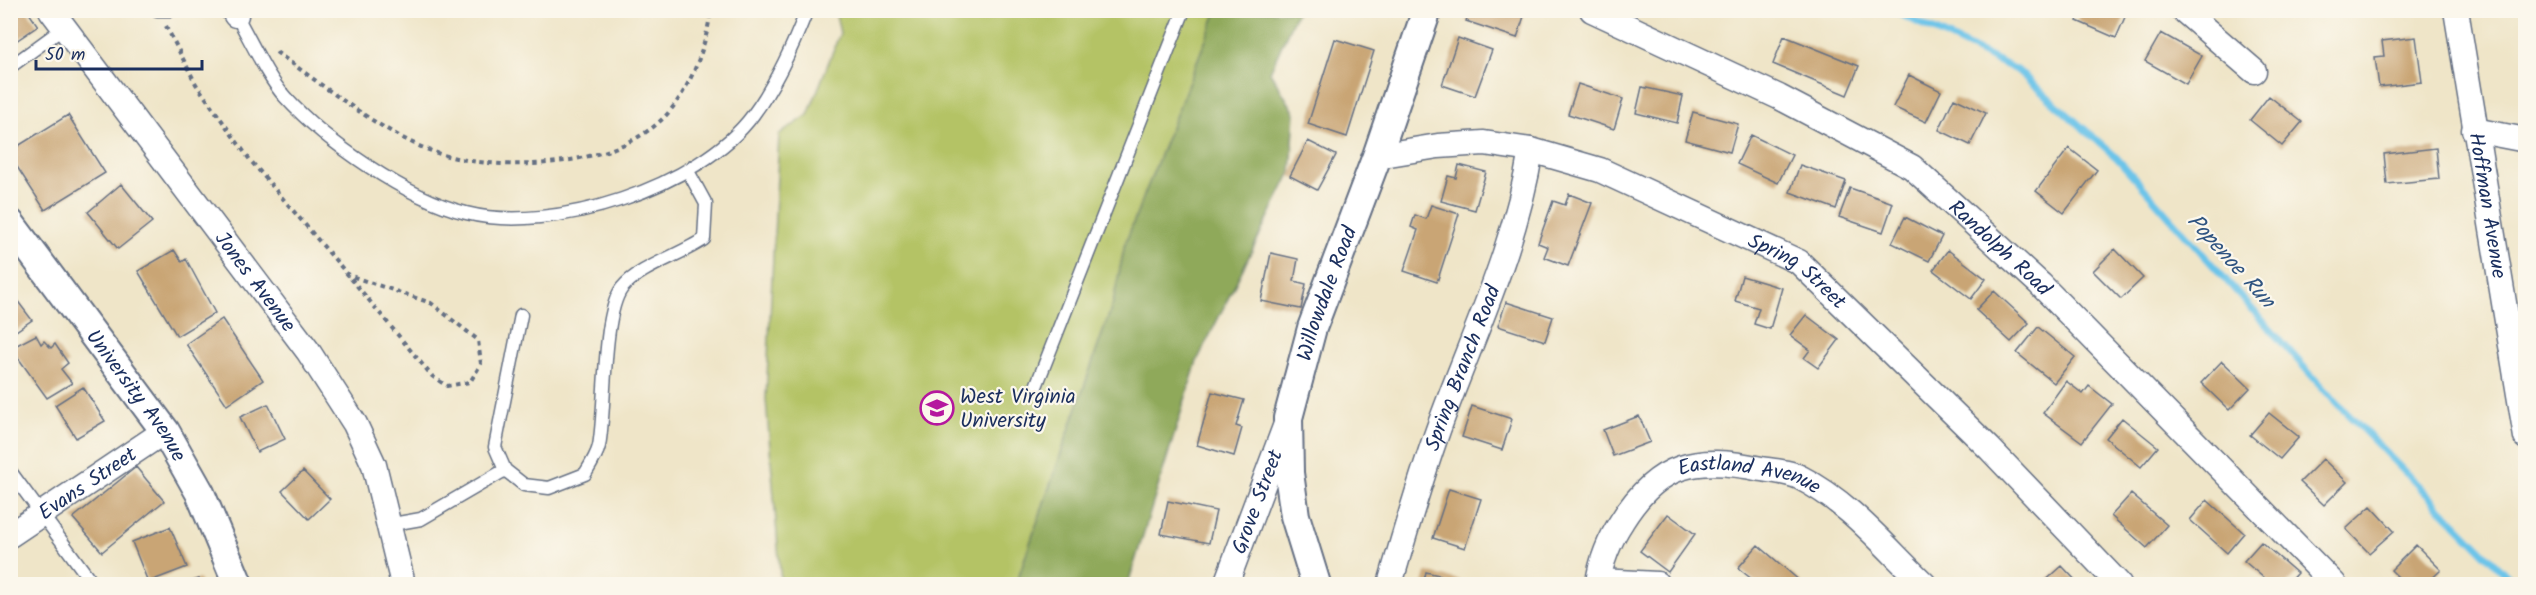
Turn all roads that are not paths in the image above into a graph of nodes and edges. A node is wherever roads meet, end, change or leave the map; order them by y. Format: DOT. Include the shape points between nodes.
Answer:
graph roads {
  1 [pos="807,10"];
  2 [pos="1185,10"];
  3 [pos="1427,10"];
  4 [pos="1592,10"];
  5 [pos="2183,10"];
  6 [pos="2456,10"];
  7 [pos="234,13"];
  8 [pos="58,19"];
  9 [pos="10,67"];
  10 [pos="2254,71"];
  11 [pos="2474,130"];
  12 [pos="2526,140"];
  13 [pos="1530,150"];
  14 [pos="1377,156"];
  15 [pos="688,171"];
  16 [pos="10,223"];
  17 [pos="521,315"];
  18 [pos="1035,389"];
  19 [pos="1288,418"];
  20 [pos="165,431"];
  21 [pos="2526,437"];
  22 [pos="505,470"];
  23 [pos="10,471"];
  24 [pos="42,513"];
  25 [pos="387,525"];
  26 [pos="10,535"];
  27 [pos="1599,583"];
  28 [pos="93,585"];
  29 [pos="238,585"];
  30 [pos="403,585"];
  31 [pos="1226,585"];
  32 [pos="1316,585"];
  33 [pos="1390,585"];
  34 [pos="1657,585"];
  35 [pos="1924,585"];
  36 [pos="2119,585"];
  37 [pos="2334,585"];
  1 -- 15 [label="lane" via="792,49 753,115 728,142"];
  2 -- 18 [label="lane"];
  3 -- 14 [label="street, Willowdale Road"];
  4 -- 37 [label="street, Randolph Road" via="1779,97 1912,167 2040,284"];
  5 -- 10 [label="street"];
  6 -- 11 [label="street, Hoffman Avenue"];
  7 -- 15 [label="lane" via="283,95 320,130 356,159 412,191 466,213 517,218 583,210 638,195"];
  8 -- 9 [label="lane"];
  8 -- 25 [label="street, Jones Avenue" via="314,360 355,424 374,465"];
  11 -- 12 [label="street"];
  11 -- 21 [label="street, Hoffman Avenue"];
  13 -- 14 [label="street, Spring Street" via="1484,143"];
  13 -- 33 [label="street, Spring Branch Road" via="1524,191 1499,273 1442,419"];
  13 -- 36 [label="street, Spring Street" via="1600,170 1799,262 1990,449"];
  14 -- 19 [label="street, Willowdale Road" via="1312,328"];
  15 -- 22 [label="lane" via="706,204 704,239 635,276 621,289 612,313 599,448 585,474 549,488 524,485"];
  16 -- 20 [label="street, University Avenue"];
  17 -- 22 [label="lane" via="495,447"];
  19 -- 31 [label="street, Grove Street"];
  19 -- 32 [label="street, Willowdale Road" via="1295,516"];
  20 -- 24 [label="street, Evans Street"];
  20 -- 29 [label="street, University Avenue" via="200,493"];
  22 -- 25 [label="lane" via="421,519"];
  23 -- 24 [label="lane"];
  24 -- 26 [label="street, Evans Street"];
  24 -- 28 [label="lane"];
  25 -- 30 [label="street, Jones Avenue"];
  27 -- 34 [label="street"];
  27 -- 35 [label="street, Eastland Avenue" via="1611,537 1638,495 1666,473 1700,463 1746,465 1799,476 1840,502"];
}
